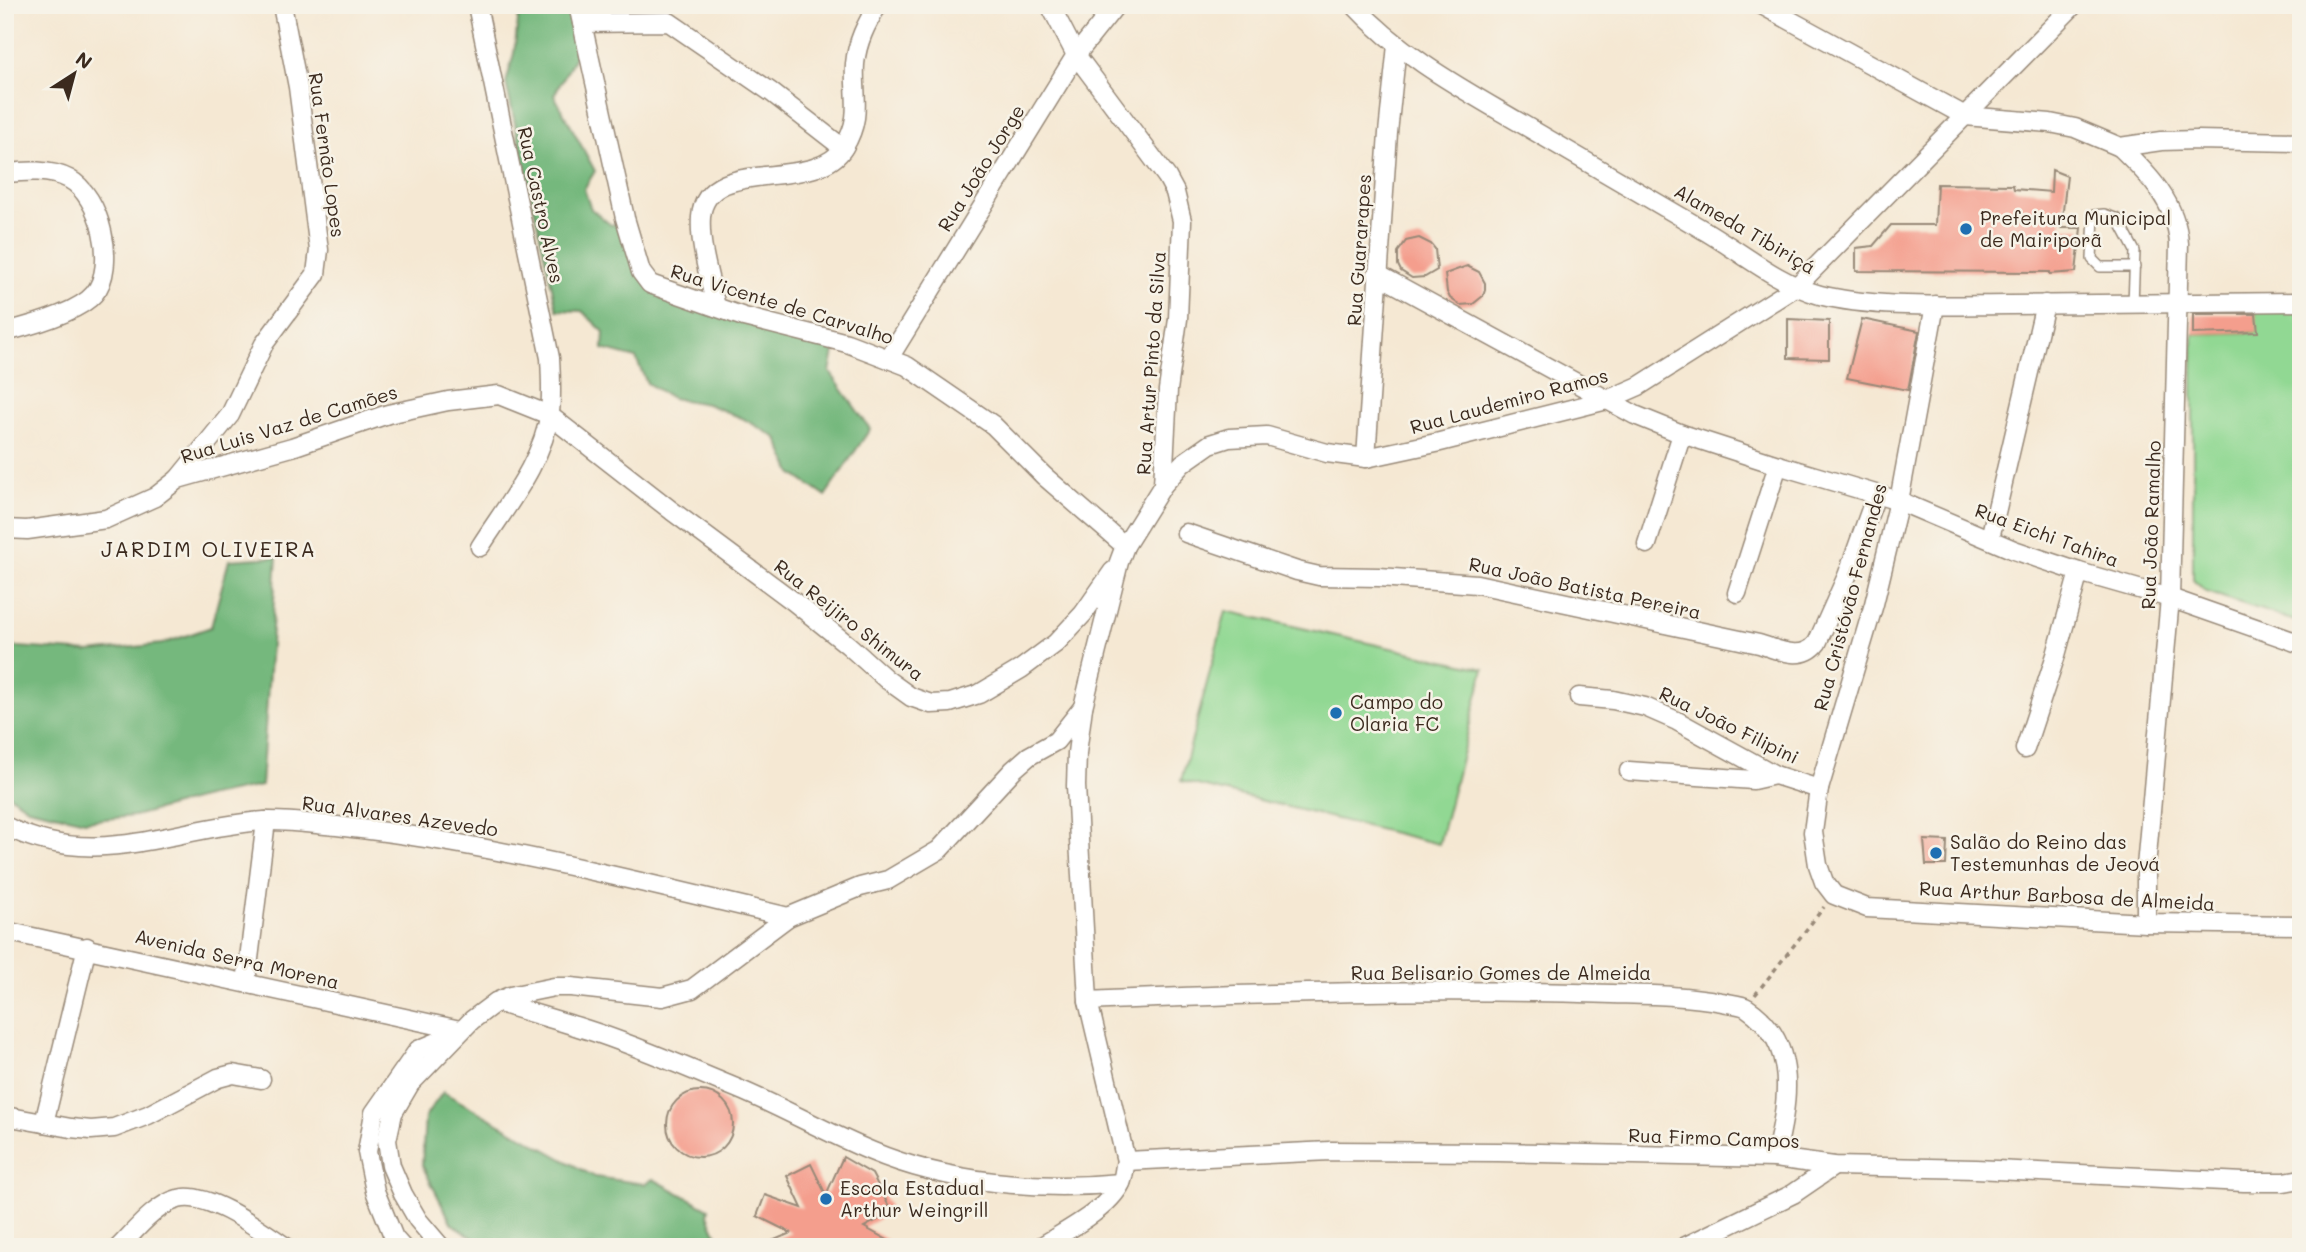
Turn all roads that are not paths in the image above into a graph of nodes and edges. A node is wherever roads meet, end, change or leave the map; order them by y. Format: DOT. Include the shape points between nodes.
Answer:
graph roads {
  1 [pos="282,5"];
  2 [pos="477,5"];
  3 [pos="878,5"];
  4 [pos="1050,5"];
  5 [pos="1116,5"];
  6 [pos="1354,5"];
  7 [pos="1762,5"];
  8 [pos="2074,5"];
  9 [pos="580,14"];
  10 [pos="1397,46"];
  11 [pos="1076,55"];
  12 [pos="1965,116"];
  13 [pos="2301,142"];
  14 [pos="2120,147"];
  15 [pos="843,148"];
  16 [pos="5,173"];
  17 [pos="2135,267"];
  18 [pos="1377,274"];
  19 [pos="1797,286"];
  20 [pos="2301,302"];
  21 [pos="2177,303"];
  22 [pos="2045,304"];
  23 [pos="2133,304"];
  24 [pos="1935,305"];
  25 [pos="716,306"];
  26 [pos="5,332"];
  27 [pos="889,358"];
  28 [pos="1606,400"];
  29 [pos="550,415"];
  30 [pos="1682,434"];
  31 [pos="1366,458"];
  32 [pos="1778,465"];
  33 [pos="178,479"];
  34 [pos="1163,485"];
  35 [pos="1876,495"];
  36 [pos="1899,501"];
  37 [pos="5,529"];
  38 [pos="1186,533"];
  39 [pos="1990,538"];
  40 [pos="1647,544"];
  41 [pos="480,547"];
  42 [pos="1122,554"];
  43 [pos="2079,572"];
  44 [pos="1737,593"];
  45 [pos="2170,598"];
  46 [pos="2301,644"];
  47 [pos="1579,697"];
  48 [pos="1083,707"];
  49 [pos="2025,749"];
  50 [pos="1629,771"];
  51 [pos="1775,775"];
  52 [pos="1819,789"];
  53 [pos="266,821"];
  54 [pos="5,826"];
  55 [pos="1834,895"];
  56 [pos="788,917"];
  57 [pos="2146,923"];
  58 [pos="2301,925"];
  59 [pos="5,930"];
  60 [pos="87,947"];
  61 [pos="246,983"];
  62 [pos="1088,1001"];
  63 [pos="496,1002"];
  64 [pos="458,1032"];
  65 [pos="261,1079"];
  66 [pos="5,1116"];
  67 [pos="44,1123"];
  68 [pos="1774,1158"];
  69 [pos="1126,1161"];
  70 [pos="1834,1166"];
  71 [pos="2301,1179"];
  72 [pos="1121,1183"];
  73 [pos="119,1247"];
  74 [pos="286,1247"];
  75 [pos="402,1247"];
  76 [pos="441,1247"];
  77 [pos="1040,1247"];
  78 [pos="1684,1247"];
  1 -- 33 [label="street, Rua Fernão Lopes" via="298,87 319,250 316,274 264,344 230,415"];
  2 -- 29 [label="street, Rua Castro Alves" via="550,358"];
  3 -- 15 [label="street" via="859,44 856,117"];
  4 -- 11 [label="street, Rua Artur Pinto da Silva"];
  5 -- 11 [label="street, Rua João Jorge"];
  6 -- 10 [label="street, Alameda Tibiriçá"];
  7 -- 12 [label="street"];
  8 -- 12 [label="street, Rua Laudemiro Ramos"];
  9 -- 15 [label="street" via="669,22"];
  9 -- 25 [label="street, Rua Vicente de Carvalho" via="641,272 650,284"];
  10 -- 18 [label="street, Rua Guararapes"];
  10 -- 19 [label="street, Alameda Tibiriçá" via="1443,78"];
  11 -- 27 [label="street, Rua João Jorge"];
  11 -- 34 [label="street, Rua Artur Pinto da Silva" via="1167,177 1182,220"];
  12 -- 14 [label="street" via="2075,128"];
  12 -- 19 [label="street, Rua Laudemiro Ramos"];
  13 -- 14 [label="street" via="2173,141"];
  14 -- 21 [label="street, Rua João Ramalho" via="2148,176 2174,214 2179,243"];
  15 -- 25 [label="street" via="811,169 729,182 708,195 701,218"];
  16 -- 26 [label="street" via="57,174 84,190 102,234 106,265 93,296 61,314"];
  17 -- 17 [label="lane" via="2135,251 2118,219 2094,215 2095,264"];
  17 -- 23 [label="lane"];
  18 -- 28 [label="street, Rua Eichi Tahira"];
  18 -- 31 [label="street, Rua Guararapes"];
  19 -- 24 [label="street, Alameda Tibiriçá" via="1850,301"];
  19 -- 28 [label="street, Rua Laudemiro Ramos" via="1639,386"];
  20 -- 21 [label="street, Alameda Tibiriçá"];
  21 -- 23 [label="street, Alameda Tibiriçá"];
  21 -- 45 [label="street, Rua João Ramalho"];
  22 -- 23 [label="street, Alameda Tibiriçá"];
  22 -- 24 [label="street, Alameda Tibiriçá"];
  22 -- 39 [label="street"];
  24 -- 36 [label="street, Rua Cristóvão Fernandes"];
  25 -- 27 [label="street, Rua Vicente de Carvalho"];
  27 -- 42 [label="street, Rua Vicente de Carvalho" via="932,381 993,425"];
  28 -- 30 [label="street, Rua Eichi Tahira"];
  28 -- 31 [label="street, Rua Laudemiro Ramos"];
  29 -- 33 [label="street, Rua Luis Vaz de Camões" via="499,394 448,401 388,414"];
  29 -- 41 [label="street, Rua Castro Alves" via="520,485"];
  29 -- 42 [label="street, Rua Reijiro Shimura" via="793,601 886,679 911,697 931,704 979,694 1056,643 1083,614"];
  30 -- 32 [label="street, Rua Eichi Tahira"];
  30 -- 40 [label="street"];
  31 -- 34 [label="street, Rua Laudemiro Ramos" via="1327,453 1267,436 1229,438 1210,444 1183,463"];
  32 -- 35 [label="street, Rua Eichi Tahira"];
  32 -- 44 [label="street"];
  33 -- 37 [label="street, Rua Luis Vaz de Camões" via="155,497 106,519"];
  34 -- 42 [label="street, Rua Artur Pinto da Silva"];
  35 -- 36 [label="street, Rua Eichi Tahira"];
  35 -- 38 [label="street, Rua João Batista Pereira" via="1817,643 1810,651 1796,654 1477,584 1297,572"];
  36 -- 39 [label="street, Rua Eichi Tahira"];
  36 -- 52 [label="street, Rua Cristóvão Fernandes"];
  39 -- 43 [label="street, Rua Eichi Tahira"];
  42 -- 48 [label="street, Rua Artur Pinto da Silva"];
  43 -- 45 [label="street, Rua Eichi Tahira"];
  43 -- 49 [label="street"];
  45 -- 46 [label="street, Rua Eichi Tahira"];
  45 -- 57 [label="street, Rua João Ramalho" via="2146,867"];
  47 -- 51 [label="street, Rua João Filipini" via="1645,707"];
  48 -- 56 [label="street" via="1056,741 1013,770 939,850 888,880"];
  48 -- 62 [label="street, Rua Artur Pinto da Silva" via="1076,786"];
  50 -- 51 [label="street" via="1753,780"];
  51 -- 52 [label="street, Rua João Filipini"];
  52 -- 55 [label="street, Rua Cristóvão Fernandes" via="1814,832 1818,865"];
  53 -- 54 [label="street, Rua Alvares Azevedo" via="97,848 64,846"];
  53 -- 56 [label="street, Rua Alvares Azevedo" via="398,833 534,856"];
  53 -- 61 [label="street"];
  55 -- 57 [label="street, Rua Arthur Barbosa de Almeida" via="1867,908"];
  56 -- 63 [label="street" via="703,982 676,995 554,987"];
  57 -- 58 [label="street, Rua Arthur Barbosa de Almeida"];
  59 -- 60 [label="street, Avenida Serra Morena"];
  60 -- 61 [label="street, Avenida Serra Morena"];
  60 -- 67 [label="street"];
  61 -- 64 [label="street, Avenida Serra Morena"];
  62 -- 68 [label="street, Rua Belisario Gomes de Almeida" via="1476,990 1689,995 1745,1007 1774,1038 1785,1062 1788,1087"];
  62 -- 69 [label="street, Rua Artur Pinto da Silva"];
  63 -- 64 [label="street"];
  63 -- 72 [label="street" via="591,1031 679,1065 905,1164 1003,1182 1053,1186"];
  64 -- 75 [label="street" via="418,1050 374,1113 367,1152 374,1191"];
  64 -- 76 [label="street" via="410,1084 393,1113 387,1140 402,1194"];
  65 -- 67 [label="street" via="233,1073 218,1078 114,1128 91,1130"];
  66 -- 67 [label="street"];
  68 -- 69 [label="street, Rua Firmo Campos" via="1330,1151"];
  68 -- 70 [label="street, Rua Firmo Campos"];
  69 -- 72 [label="street"];
  70 -- 71 [label="street, Rua Firmo Campos" via="2244,1182"];
  70 -- 78 [label="street" via="1793,1194"];
  72 -- 77 [label="street" via="1104,1204"];
  73 -- 74 [label="street" via="164,1205 179,1198 222,1208"];
}
